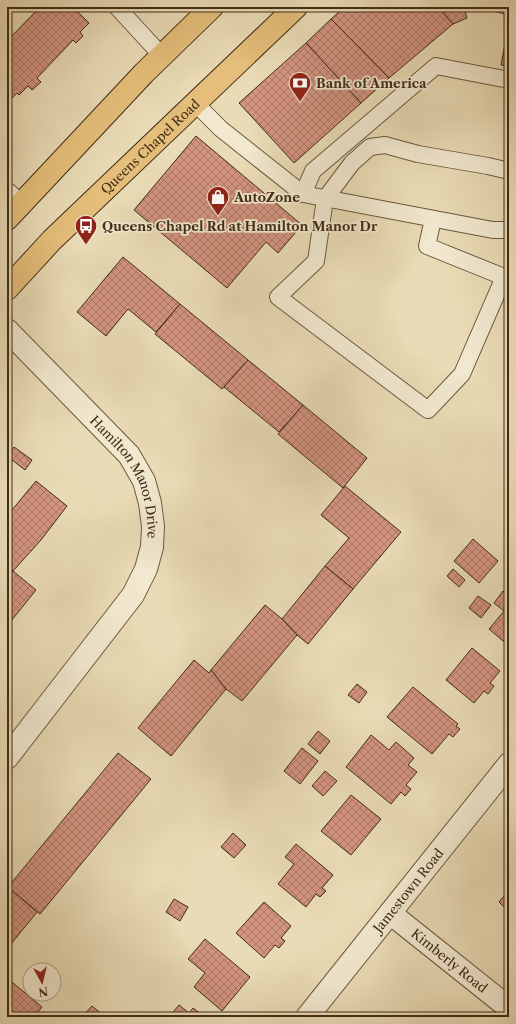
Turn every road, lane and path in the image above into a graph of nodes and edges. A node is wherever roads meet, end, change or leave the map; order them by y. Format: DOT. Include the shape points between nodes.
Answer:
graph roads {
  1 [pos="118,7"];
  2 [pos="212,7"];
  3 [pos="296,7"];
  4 [pos="162,56"];
  5 [pos="509,80"];
  6 [pos="195,103"];
  7 [pos="509,171"];
  8 [pos="303,194"];
  9 [pos="325,198"];
  10 [pos="11,206"];
  11 [pos="433,219"];
  12 [pos="509,230"];
  13 [pos="7,288"];
  14 [pos="7,330"];
  15 [pos="7,758"];
  16 [pos="509,764"];
  17 [pos="390,913"];
  18 [pos="509,1008"];
  19 [pos="308,1017"];
  1 -- 4 [label="lane"];
  2 -- 4 [label="main road"];
  3 -- 6 [label="main road, Queens Chapel Road"];
  4 -- 10 [label="main road"];
  5 -- 8 [label="lane" via="436,66 313,172"];
  6 -- 8 [label="lane" via="221,130"];
  6 -- 13 [label="main road, Queens Chapel Road" via="52,240"];
  7 -- 9 [label="lane" via="418,154 385,145 370,147 352,163"];
  8 -- 9 [label="lane"];
  9 -- 11 [label="lane"];
  9 -- 11 [label="lane" via="316,261 278,297 428,410 462,374 504,277 427,246"];
  11 -- 12 [label="lane" via="493,230"];
  14 -- 15 [label="street, Hamilton Manor Drive" via="129,455 144,480 153,526 152,547 146,569 133,595"];
  16 -- 17 [label="street, Jamestown Road"];
  17 -- 18 [label="street, Kimberly Road"];
  17 -- 19 [label="street, Jamestown Road"];
}
